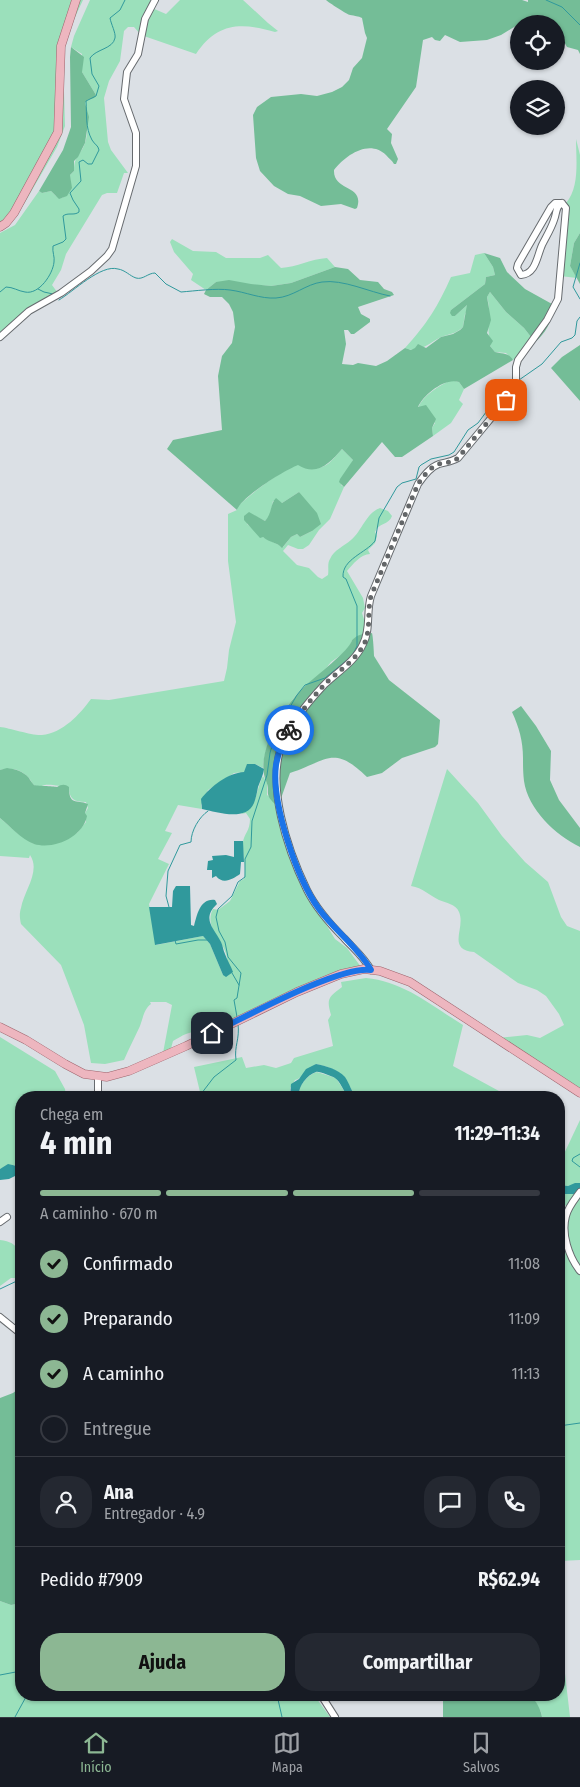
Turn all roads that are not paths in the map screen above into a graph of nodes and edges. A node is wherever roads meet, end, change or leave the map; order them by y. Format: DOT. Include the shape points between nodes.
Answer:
graph roads {
  1 [pos="76,0"];
  2 [pos="155,0"];
  3 [pos="562,203"];
  4 [pos="0,227"];
  5 [pos="0,337"];
  6 [pos="371,970"];
  7 [pos="0,1027"];
  8 [pos="98,1076"];
  9 [pos="98,1091"];
  10 [pos="580,1092"];
  11 [pos="580,1192"];
  12 [pos="7,1217"];
  13 [pos="0,1222"];
  14 [pos="580,1271"];
  15 [pos="0,1317"];
  16 [pos="15,1329"];
  17 [pos="325,1701"];
  18 [pos="335,1717"];
  1 -- 4 [label="main road" via="61,46 58,132 14,213"];
  2 -- 5 [label="street" via="145,20 138,54 127,72 124,99 136,133 136,166 112,249 91,271 33,308"];
  3 -- 3 [label="street" via="551,207 532,237 518,264 520,275 525,275 536,263 557,207"];
  3 -- 6 [label="street" via="566,208 558,298 547,320 518,360 516,388 458,458 435,466 418,484 371,596 368,630 361,649 294,722 276,766 277,800 307,890 331,925 364,958"];
  6 -- 8 [label="main road" via="341,974 129,1070"];
  6 -- 10 [label="main road" via="410,982"];
  7 -- 8 [label="main road" via="64,1064 84,1074"];
  8 -- 9 [label="street"];
  11 -- 14 [label="street" via="566,1216 565,1233 572,1259"];
  12 -- 13 [label="street"];
  15 -- 16 [label="street"];
  17 -- 18 [label="street"];
}
